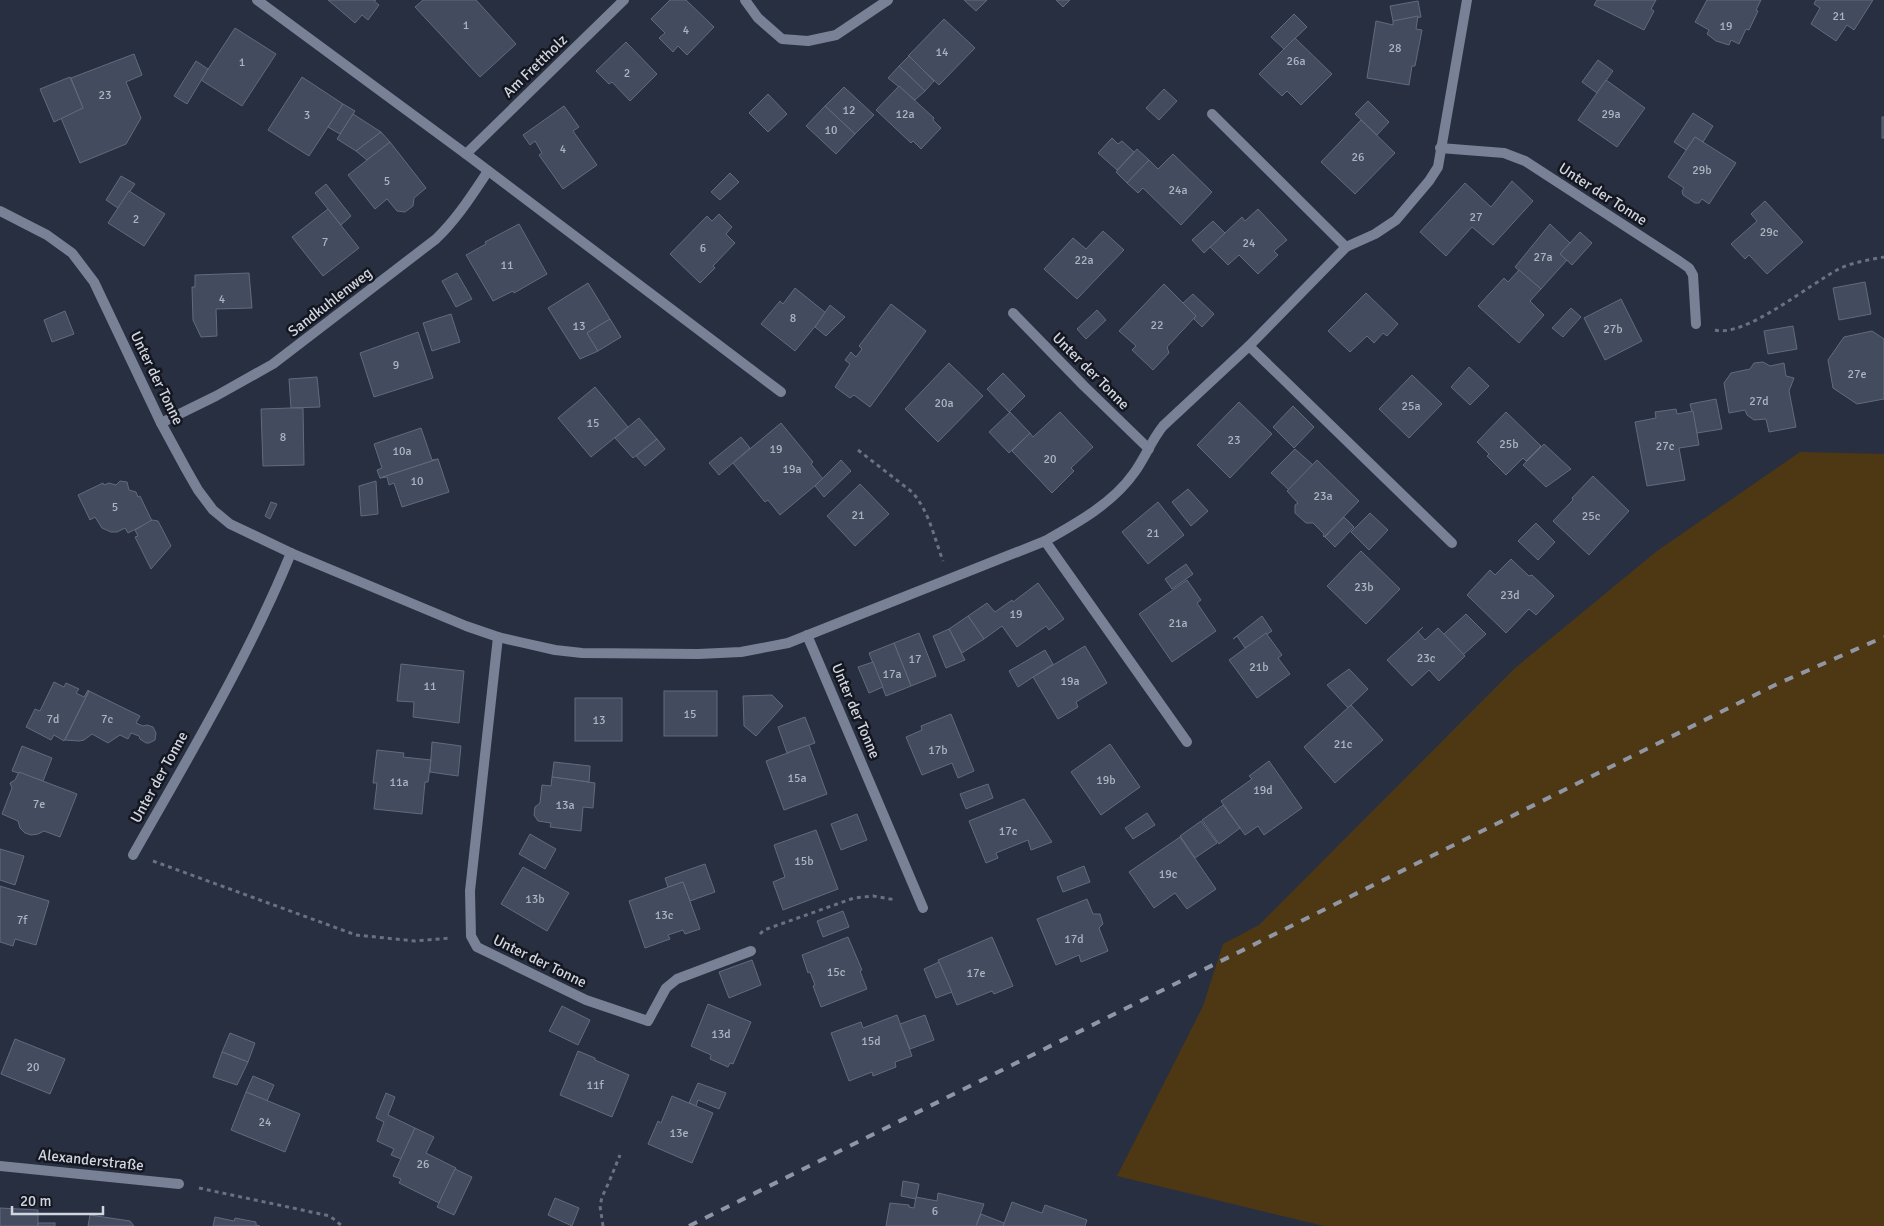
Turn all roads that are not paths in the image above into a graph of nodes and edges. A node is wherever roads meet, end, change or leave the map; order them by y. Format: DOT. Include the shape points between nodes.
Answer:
graph roads {
  1 [pos="256,0"];
  2 [pos="624,0"];
  3 [pos="745,0"];
  4 [pos="888,0"];
  5 [pos="1466,0"];
  6 [pos="1212,114"];
  7 [pos="1440,148"];
  8 [pos="466,154"];
  9 [pos="488,171"];
  10 [pos="0,211"];
  11 [pos="1346,247"];
  12 [pos="1013,313"];
  13 [pos="1696,324"];
  14 [pos="1249,346"];
  15 [pos="781,392"];
  16 [pos="161,423"];
  17 [pos="1149,448"];
  18 [pos="1045,541"];
  19 [pos="1452,543"];
  20 [pos="291,553"];
  21 [pos="808,635"];
  22 [pos="498,637"];
  23 [pos="1187,742"];
  24 [pos="133,855"];
  25 [pos="923,908"];
  26 [pos="751,950"];
  27 [pos="0,1166"];
  28 [pos="179,1184"];
  1 -- 8 [label="street"];
  2 -- 8 [label="street, Am Frettholz"];
  3 -- 4 [label="street" via="758,18 782,39 808,41 836,35"];
  5 -- 7 [label="street, Unter der Tonne"];
  6 -- 11 [label="street"];
  7 -- 11 [label="street, Unter der Tonne" via="1434,174 1396,220"];
  7 -- 13 [label="street, Unter der Tonne" via="1498,152 1518,158 1679,260 1693,275"];
  8 -- 9 [label="street"];
  9 -- 15 [label="street"];
  9 -- 16 [label="street, Sandkuhlenweg" via="449,227 299,346 247,379"];
  10 -- 16 [label="street, Unter der Tonne" via="47,235 72,253 94,282"];
  11 -- 14 [label="street, Unter der Tonne"];
  12 -- 17 [label="street, Unter der Tonne"];
  14 -- 17 [label="street, Unter der Tonne" via="1163,426"];
  14 -- 19 [label="street"];
  16 -- 20 [label="street, Unter der Tonne" via="198,490 213,510 230,524"];
  17 -- 18 [label="street, Unter der Tonne" via="1135,472 1114,494 1081,520"];
  18 -- 21 [label="street, Unter der Tonne"];
  18 -- 23 [label="street"];
  20 -- 22 [label="street, Unter der Tonne"];
  20 -- 24 [label="street, Unter der Tonne" via="231,680"];
  21 -- 22 [label="street, Unter der Tonne" via="756,650 698,654 582,653"];
  21 -- 25 [label="street, Unter der Tonne"];
  22 -- 26 [label="street, Unter der Tonne" via="470,891 471,936 477,947 586,1000 648,1021 666,988 676,979"];
  27 -- 28 [label="street, Alexanderstraße"];
}
